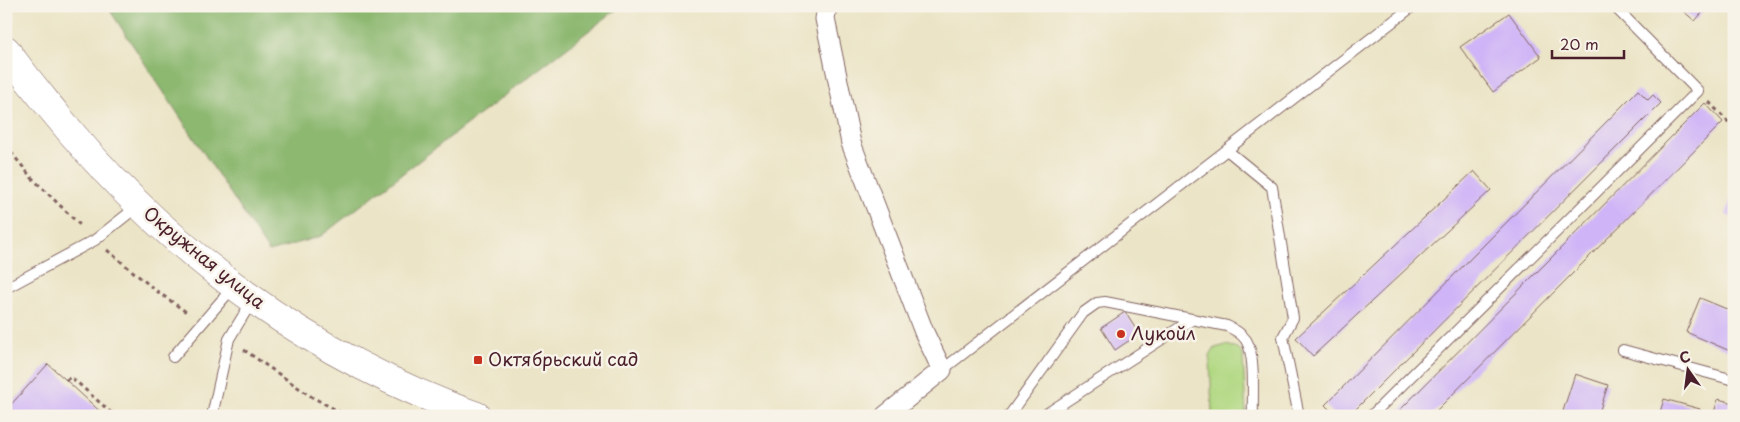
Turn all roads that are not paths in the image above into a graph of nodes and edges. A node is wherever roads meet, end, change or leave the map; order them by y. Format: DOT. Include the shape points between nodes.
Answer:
graph roads {
  1 [pos="827,6"];
  2 [pos="1413,6"];
  3 [pos="1614,6"];
  4 [pos="6,50"];
  5 [pos="1228,151"];
  6 [pos="139,205"];
  7 [pos="6,288"];
  8 [pos="243,293"];
  9 [pos="1194,319"];
  10 [pos="1622,350"];
  11 [pos="173,356"];
  12 [pos="942,370"];
  13 [pos="1734,380"];
  14 [pos="212,416"];
  15 [pos="478,416"];
  16 [pos="885,416"];
  17 [pos="1009,416"];
  18 [pos="1044,416"];
  19 [pos="1253,416"];
  20 [pos="1299,416"];
  21 [pos="1371,416"];
  1 -- 12 [label="street" via="825,19 851,143 924,332"];
  2 -- 5 [label="lane"];
  3 -- 21 [label="lane" via="1698,91"];
  4 -- 6 [label="main road, Окружная улица" via="90,156"];
  5 -- 12 [label="lane"];
  5 -- 20 [label="lane" via="1272,187 1293,318 1284,337"];
  6 -- 7 [label="lane" via="95,240"];
  6 -- 8 [label="main road, Окружная улица" via="188,250"];
  8 -- 11 [label="lane" via="204,324"];
  8 -- 14 [label="lane"];
  8 -- 15 [label="main road, Окружная улица" via="354,363"];
  9 -- 17 [label="lane" via="1115,302 1089,307"];
  9 -- 18 [label="lane"];
  9 -- 19 [label="lane" via="1227,326 1246,340 1250,351"];
  10 -- 13 [label="lane"];
  12 -- 16 [label="street"];
}
